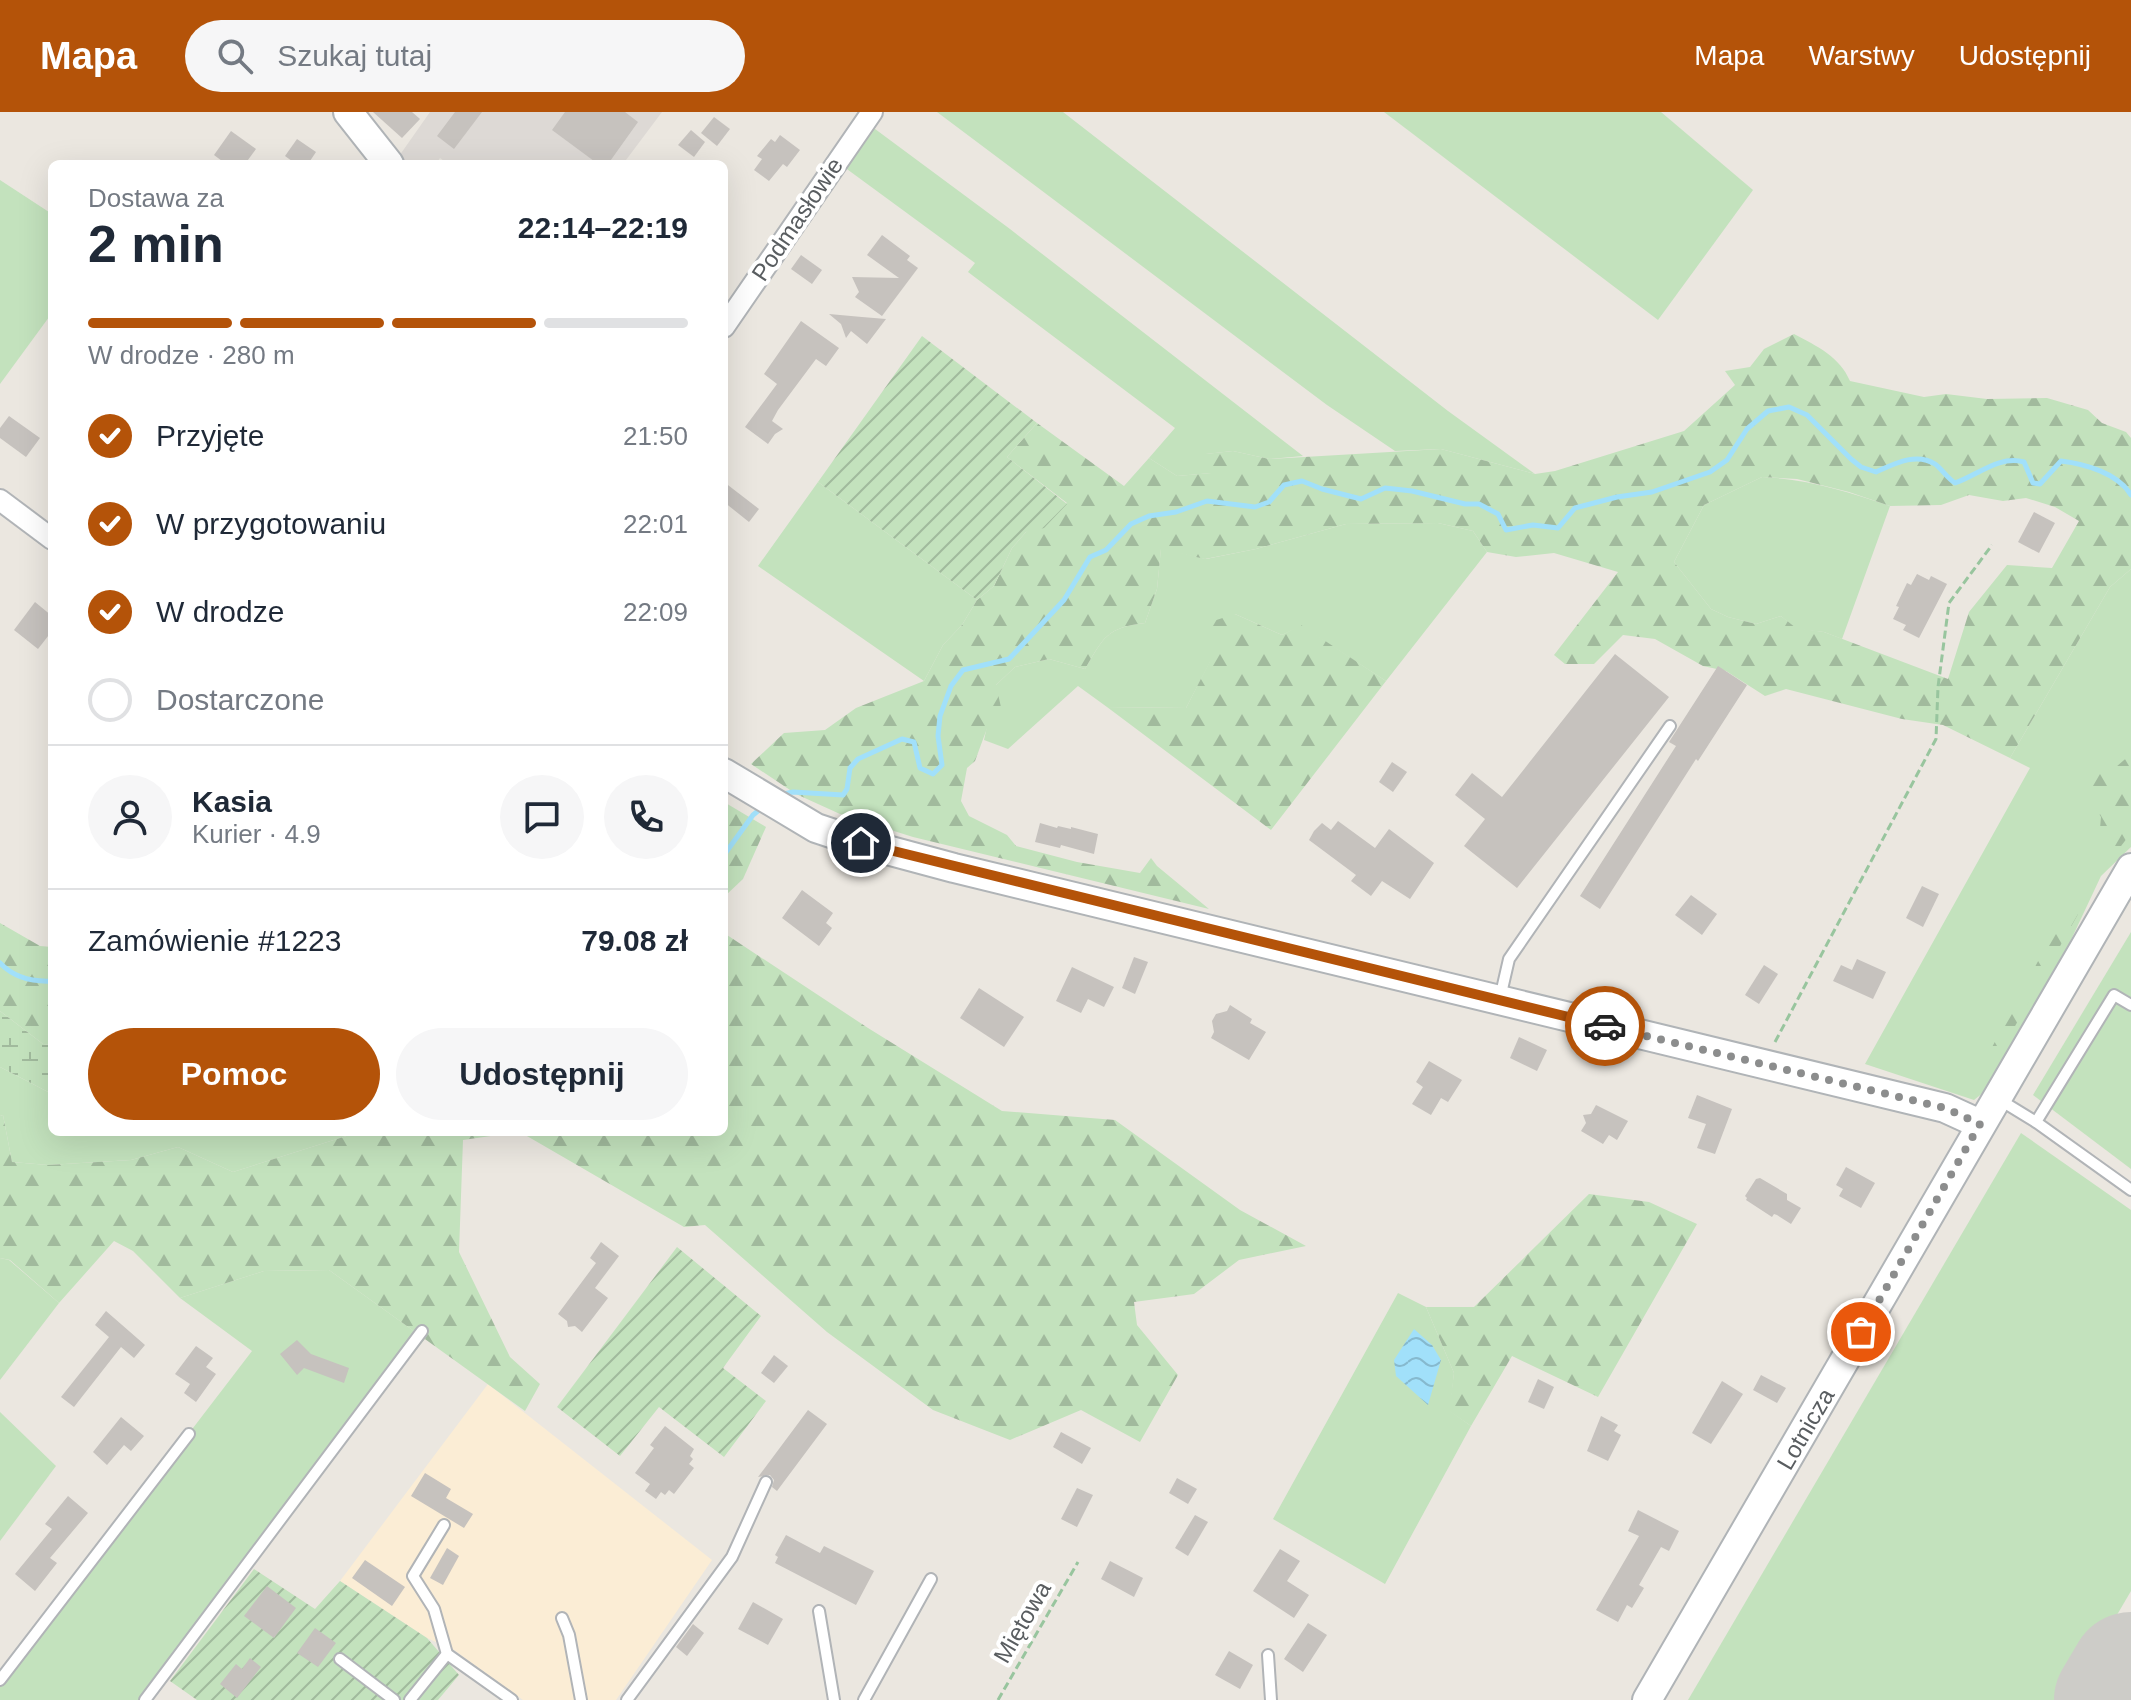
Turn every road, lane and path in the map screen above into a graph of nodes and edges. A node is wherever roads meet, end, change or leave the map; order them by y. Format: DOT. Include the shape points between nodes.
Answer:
graph roads {
  1 [pos="348,112"];
  2 [pos="872,112"];
  3 [pos="386,160"];
  4 [pos="728,321"];
  5 [pos="0,500"];
  6 [pos="48,536"];
  7 [pos="1992,545"];
  8 [pos="1670,726"];
  9 [pos="728,776"];
  10 [pos="2131,868"];
  11 [pos="1500,1000"];
  12 [pos="2131,1005"];
  13 [pos="1763,1064"];
  14 [pos="1996,1097"];
  15 [pos="2036,1122"];
  16 [pos="1980,1124"];
  17 [pos="2131,1190"];
  18 [pos="422,1331"];
  19 [pos="189,1434"];
  20 [pos="766,1482"];
  21 [pos="444,1525"];
  22 [pos="1078,1562"];
  23 [pos="931,1579"];
  24 [pos="819,1611"];
  25 [pos="562,1618"];
  26 [pos="447,1654"];
  27 [pos="1268,1655"];
  28 [pos="340,1659"];
  29 [pos="0,1680"];
  30 [pos="145,1700"];
  31 [pos="394,1700"];
  32 [pos="410,1700"];
  33 [pos="512,1700"];
  34 [pos="581,1700"];
  35 [pos="627,1700"];
  36 [pos="834,1700"];
  37 [pos="864,1700"];
  38 [pos="998,1700"];
  39 [pos="1271,1700"];
  40 [pos="1647,1700"];
  1 -- 3 [label="street"];
  2 -- 4 [label="street, Podmasłowie"];
  5 -- 6 [label="street"];
  7 -- 13 [label="path" via="1949,603 1936,739"];
  8 -- 11 [label="lane" via="1509,959"];
  9 -- 11 [label="street" via="816,828 861,843"];
  10 -- 14 [label="street, Lotnicza"];
  11 -- 13 [label="street"];
  12 -- 15 [label="lane" via="2114,995"];
  13 -- 16 [label="street" via="1945,1108"];
  14 -- 15 [label="lane"];
  14 -- 16 [label="street, Lotnicza"];
  15 -- 17 [label="lane"];
  16 -- 40 [label="street, Lotnicza"];
  18 -- 30 [label="lane"];
  19 -- 29 [label="lane"];
  20 -- 35 [label="lane" via="732,1557"];
  21 -- 26 [label="lane" via="413,1576 434,1609"];
  22 -- 38 [label="path, Miętowa"];
  23 -- 37 [label="lane"];
  24 -- 36 [label="lane"];
  25 -- 34 [label="lane"];
  26 -- 32 [label="lane"];
  26 -- 33 [label="lane"];
  27 -- 39 [label="lane"];
  28 -- 31 [label="lane"];
}
